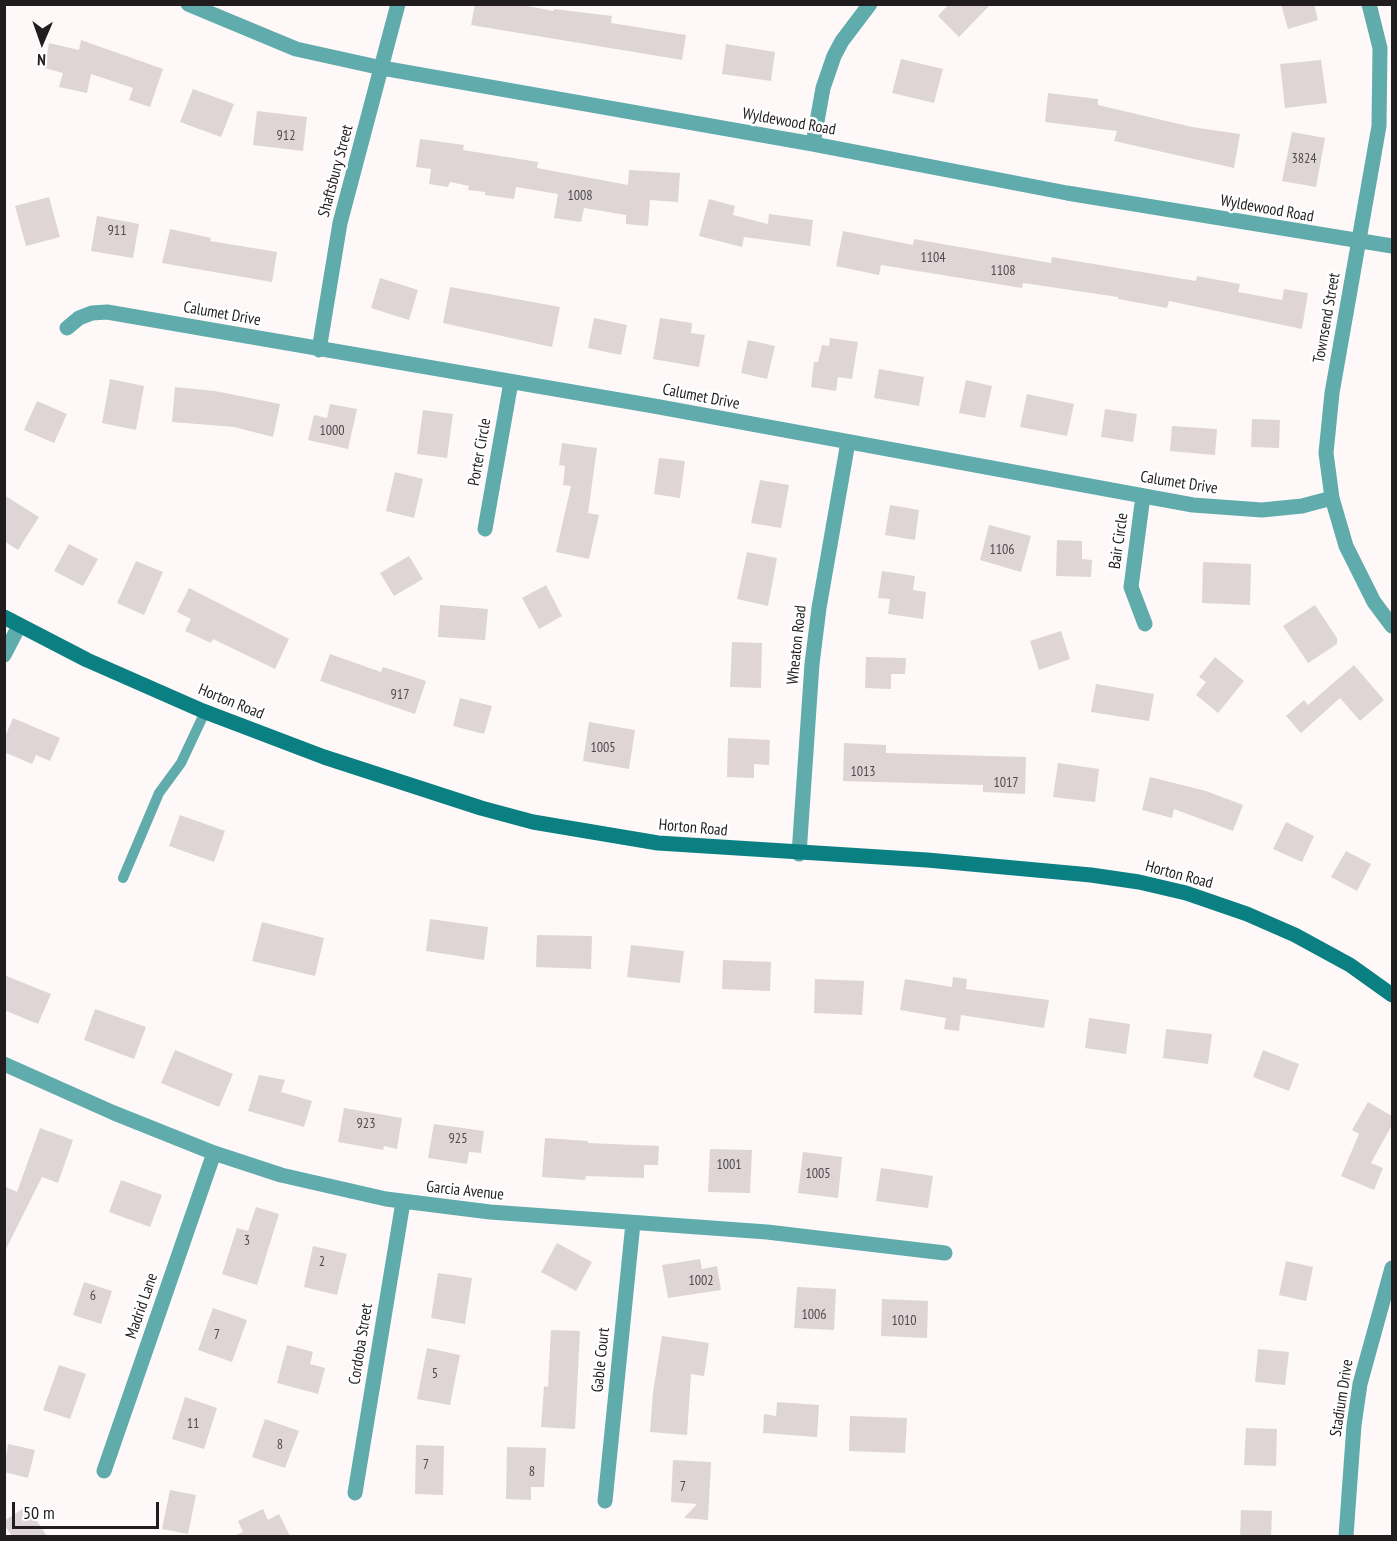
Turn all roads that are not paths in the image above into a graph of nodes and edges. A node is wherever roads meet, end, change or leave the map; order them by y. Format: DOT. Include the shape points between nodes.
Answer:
graph roads {
  1 [pos="188,4"];
  2 [pos="398,4"];
  3 [pos="870,4"];
  4 [pos="1369,4"];
  5 [pos="382,68"];
  6 [pos="813,144"];
  7 [pos="1359,242"];
  8 [pos="1392,246"];
  9 [pos="68,328"];
  10 [pos="319,350"];
  11 [pos="512,382"];
  12 [pos="848,442"];
  13 [pos="1143,496"];
  14 [pos="1332,498"];
  15 [pos="485,528"];
  16 [pos="4,617"];
  17 [pos="1144,624"];
  18 [pos="19,626"];
  19 [pos="1392,626"];
  20 [pos="4,655"];
  21 [pos="205,712"];
  22 [pos="799,854"];
  23 [pos="123,878"];
  24 [pos="1392,994"];
  25 [pos="6,1067"];
  26 [pos="214,1153"];
  27 [pos="403,1202"];
  28 [pos="633,1222"];
  29 [pos="945,1253"];
  30 [pos="1392,1268"];
  31 [pos="104,1471"];
  32 [pos="355,1493"];
  33 [pos="605,1501"];
  34 [pos="1346,1536"];
  1 -- 5 [label="street, Wyldewood Road" via="296,49"];
  2 -- 5 [label="street, Shaftsbury Street"];
  3 -- 6 [label="street" via="834,56 823,88"];
  4 -- 7 [label="street, Townsend Street" via="1380,48 1382,85"];
  5 -- 6 [label="street, Wyldewood Road"];
  5 -- 10 [label="street, Shaftsbury Street" via="340,223"];
  6 -- 7 [label="street, Wyldewood Road" via="1067,193"];
  7 -- 8 [label="street, Wyldewood Road"];
  7 -- 14 [label="street, Townsend Street" via="1327,433"];
  9 -- 10 [label="street, Calumet Drive" via="79,318 107,312"];
  10 -- 11 [label="street, Calumet Drive"];
  11 -- 12 [label="street, Calumet Drive"];
  11 -- 15 [label="street, Porter Circle"];
  12 -- 13 [label="street, Calumet Drive"];
  12 -- 22 [label="street, Wheaton Road" via="812,664"];
  13 -- 14 [label="street, Calumet Drive" via="1242,510 1302,506"];
  13 -- 17 [label="street, Bair Circle" via="1131,587"];
  14 -- 19 [label="street, Townsend Street" via="1353,563"];
  16 -- 18 [label="street, Horton Road"];
  18 -- 20 [label="street"];
  18 -- 21 [label="street, Horton Road"];
  21 -- 22 [label="street, Horton Road" via="409,786 533,822 658,843"];
  21 -- 23 [label="lane" via="181,763 159,793"];
  22 -- 24 [label="street, Horton Road" via="927,860 1091,875 1148,885 1247,914 1295,935 1350,964"];
  25 -- 26 [label="street, Garcia Avenue"];
  26 -- 27 [label="street, Garcia Avenue" via="282,1175"];
  26 -- 31 [label="street, Madrid Lane"];
  27 -- 28 [label="street, Garcia Avenue"];
  27 -- 32 [label="street, Cordoba Street"];
  28 -- 29 [label="street, Garcia Avenue" via="767,1232"];
  28 -- 33 [label="street, Gable Court"];
  30 -- 34 [label="street, Stadium Drive" via="1360,1384"];
}
